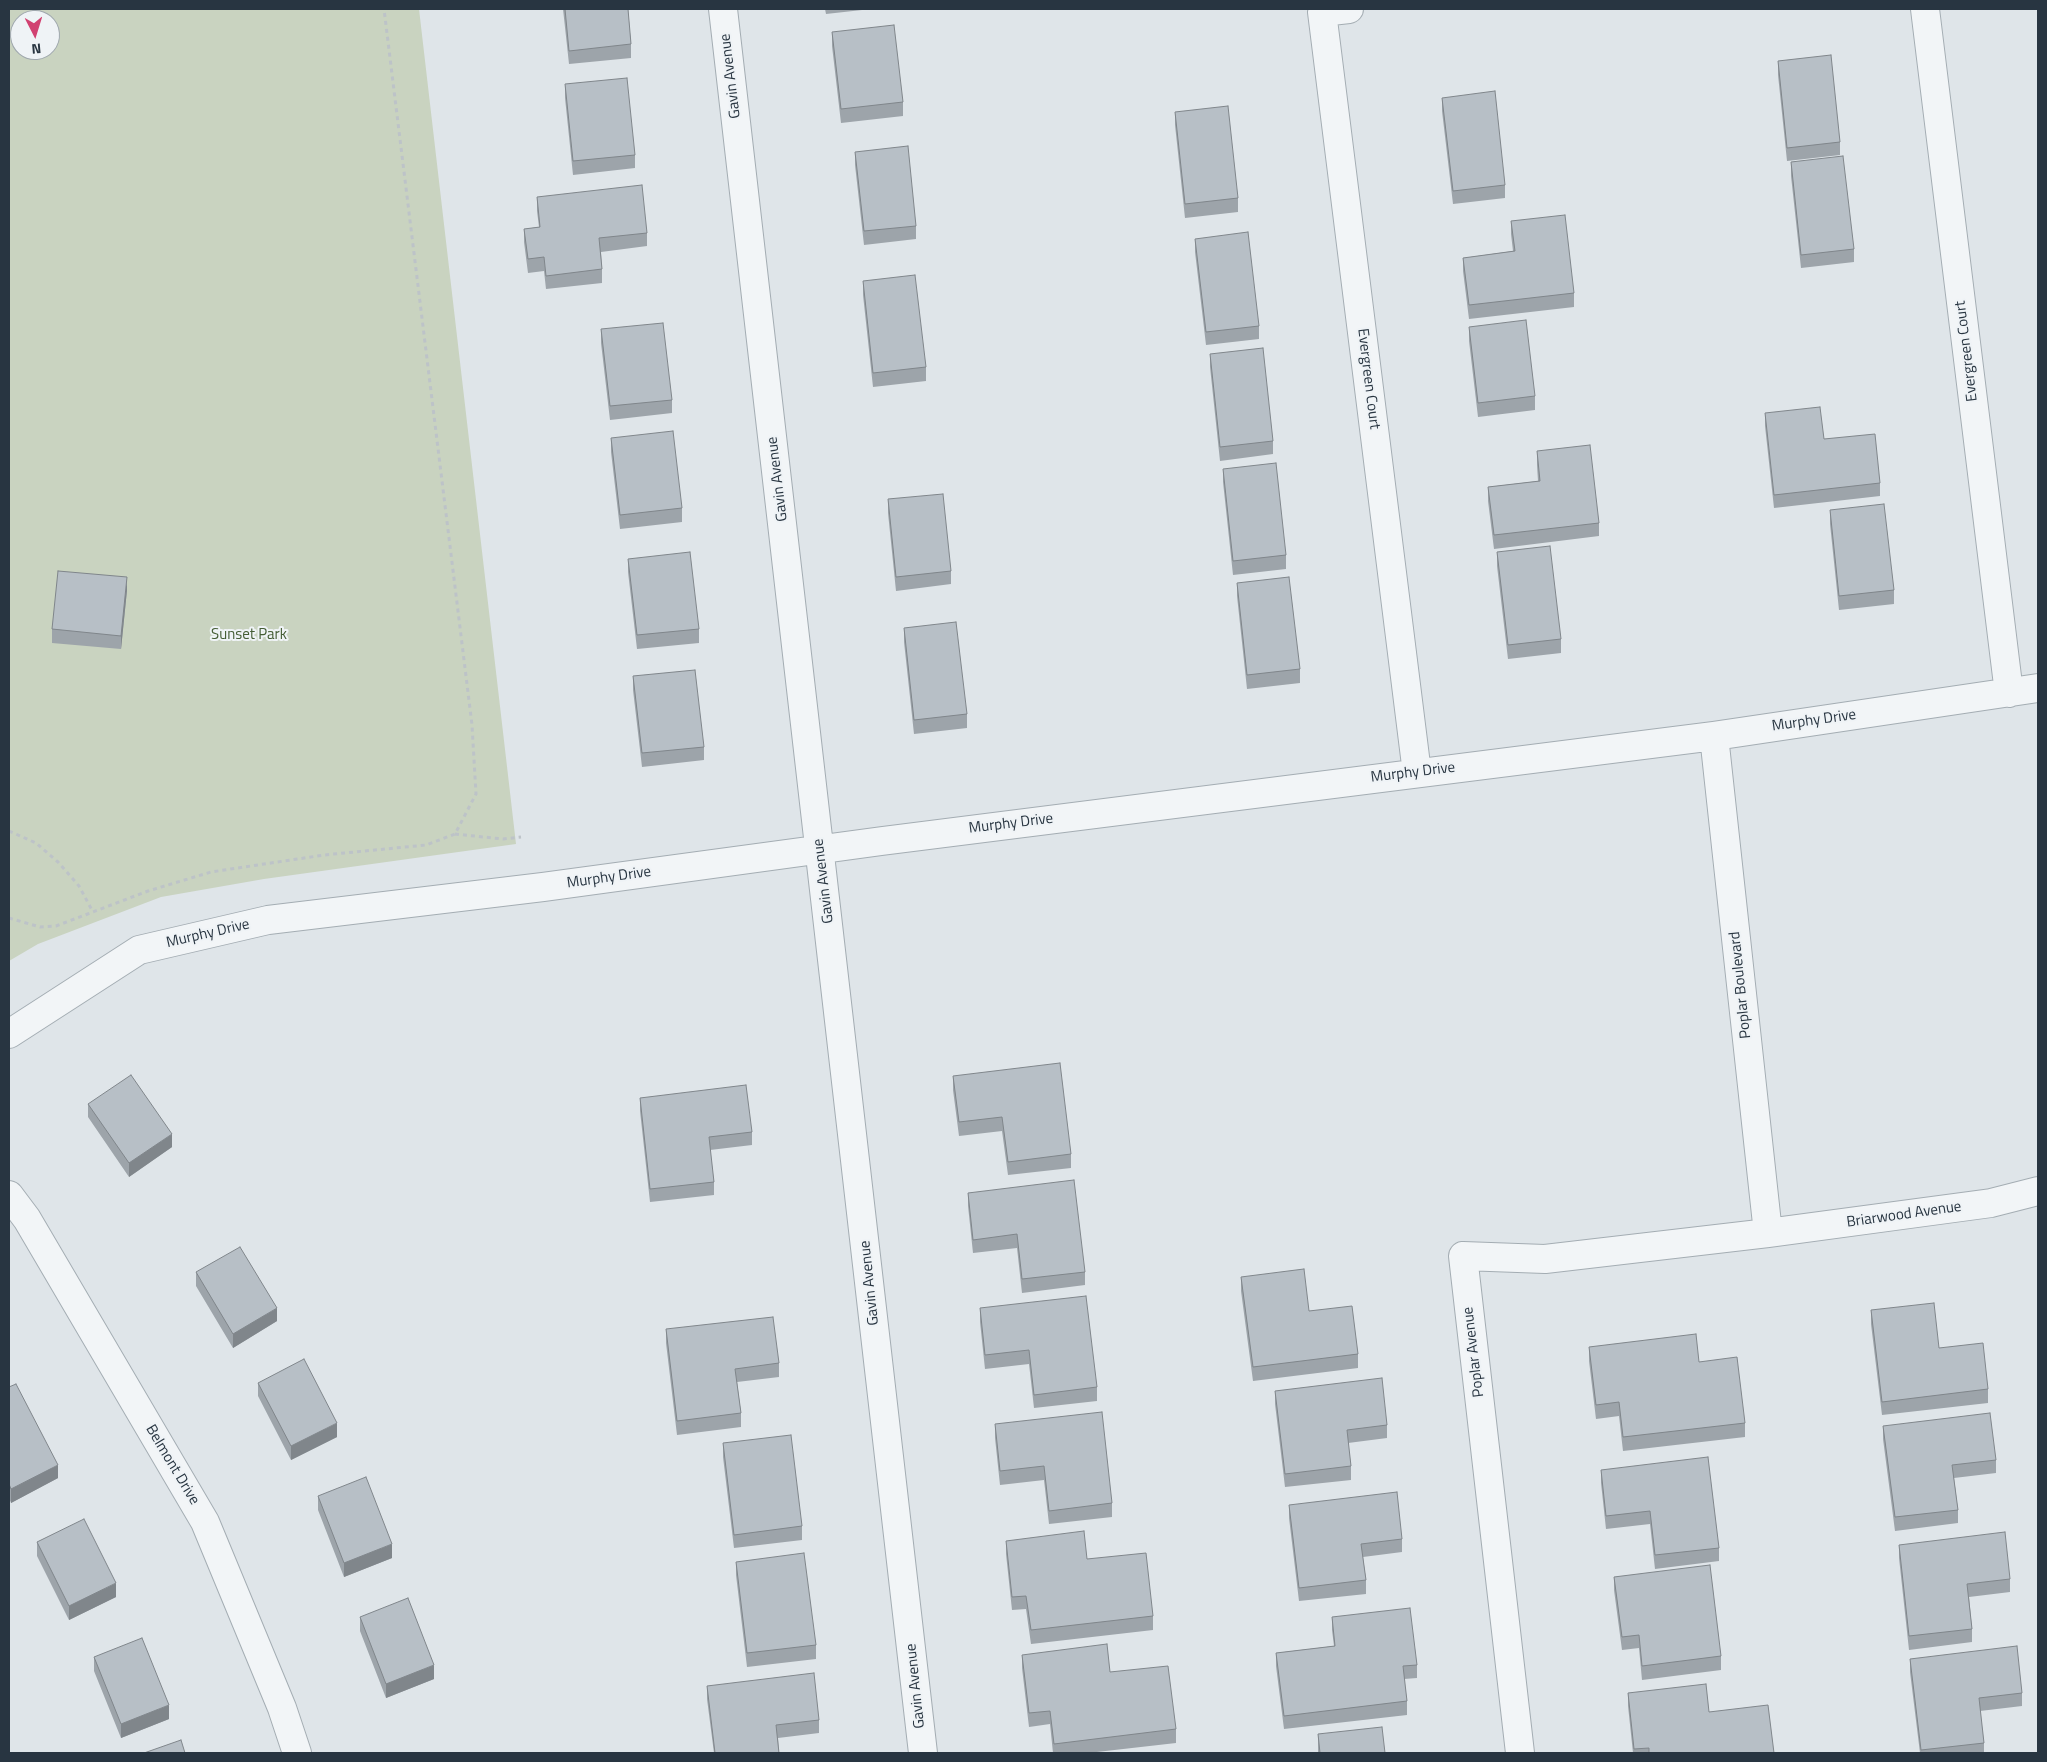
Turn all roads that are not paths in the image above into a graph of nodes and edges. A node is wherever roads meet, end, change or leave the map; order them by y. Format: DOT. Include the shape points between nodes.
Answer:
graph roads {
  1 [pos="723,9"];
  2 [pos="1349,9"];
  3 [pos="1925,9"];
  4 [pos="2038,688"];
  5 [pos="2009,693"];
  6 [pos="1714,736"];
  7 [pos="1417,773"];
  8 [pos="820,849"];
  9 [pos="9,1034"];
  10 [pos="2038,1191"];
  11 [pos="9,1195"];
  12 [pos="1768,1233"];
  13 [pos="297,1753"];
  14 [pos="924,1753"];
  15 [pos="1520,1753"];
  1 -- 8 [label="street, Gavin Avenue"];
  2 -- 7 [label="street, Evergreen Court" via="1322,12"];
  3 -- 5 [label="street, Evergreen Court"];
  4 -- 5 [label="street, Murphy Drive"];
  5 -- 6 [label="street, Murphy Drive"];
  6 -- 7 [label="street, Murphy Drive"];
  6 -- 12 [label="street, Poplar Boulevard"];
  7 -- 8 [label="street, Murphy Drive"];
  8 -- 9 [label="street, Murphy Drive" via="259,922 139,950"];
  8 -- 14 [label="street, Gavin Avenue"];
  10 -- 12 [label="street, Briarwood Avenue" via="1991,1203"];
  11 -- 13 [label="street, Belmont Drive" via="27,1219 206,1522 282,1708"];
  12 -- 15 [label="street, Poplar Avenue" via="1545,1259 1463,1256"];
}
